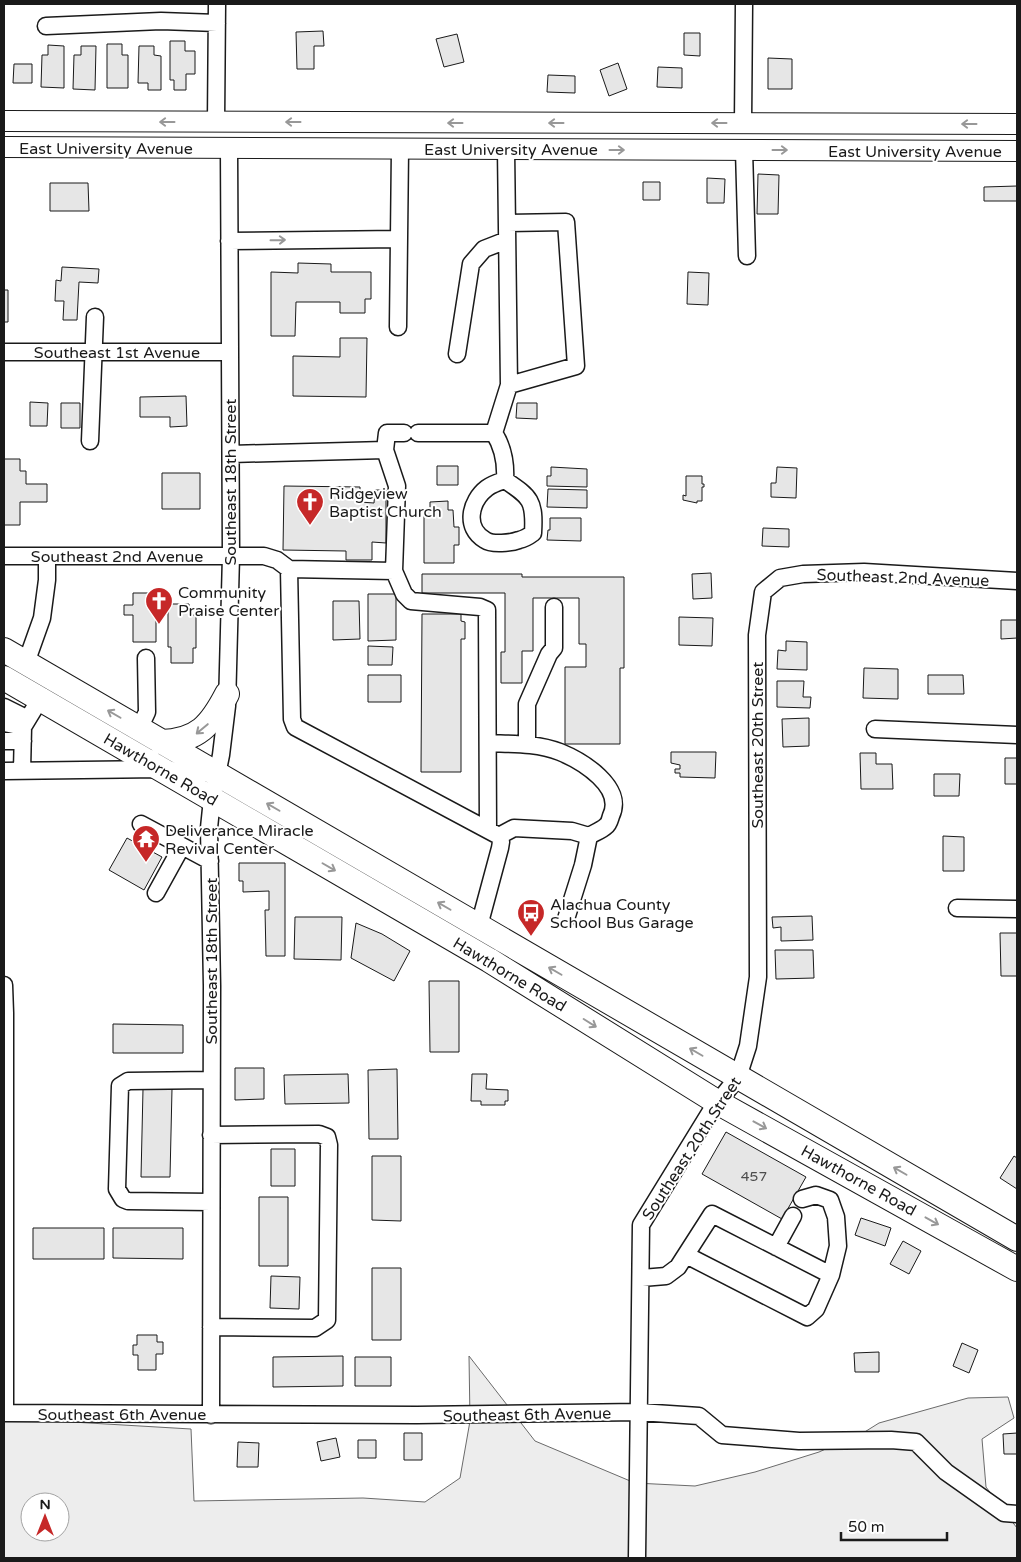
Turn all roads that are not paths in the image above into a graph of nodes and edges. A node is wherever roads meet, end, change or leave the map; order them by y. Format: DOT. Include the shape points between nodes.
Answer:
graph roads {
  1 [pos="217,4"];
  2 [pos="744,4"];
  3 [pos="216,23"];
  4 [pos="46,26"];
  5 [pos="4,121"];
  6 [pos="216,122"];
  7 [pos="504,123"];
  8 [pos="743,123"];
  9 [pos="1017,124"];
  10 [pos="4,147"];
  11 [pos="229,148"];
  12 [pos="400,149"];
  13 [pos="506,149"];
  14 [pos="744,150"];
  15 [pos="1017,151"];
  16 [pos="507,223"];
  17 [pos="398,239"];
  18 [pos="507,240"];
  19 [pos="229,241"];
  20 [pos="746,256"];
  21 [pos="95,317"];
  22 [pos="398,327"];
  23 [pos="4,352"];
  24 [pos="95,352"];
  25 [pos="230,352"];
  26 [pos="457,354"];
  27 [pos="509,385"];
  28 [pos="494,433"];
  29 [pos="90,441"];
  30 [pos="385,450"];
  31 [pos="231,454"];
  32 [pos="505,480"];
  33 [pos="4,556"];
  34 [pos="47,556"];
  35 [pos="231,556"];
  36 [pos="290,569"];
  37 [pos="394,572"];
  38 [pos="1017,581"];
  39 [pos="764,591"];
  40 [pos="554,607"];
  41 [pos="4,650"];
  42 [pos="146,658"];
  43 [pos="26,663"];
  44 [pos="5,681"];
  45 [pos="227,694"];
  46 [pos="40,700"];
  47 [pos="4,707"];
  48 [pos="4,723"];
  49 [pos="25,729"];
  50 [pos="139,729"];
  51 [pos="875,729"];
  52 [pos="1017,735"];
  53 [pos="4,741"];
  54 [pos="161,742"];
  55 [pos="488,743"];
  56 [pos="527,744"];
  57 [pos="160,769"];
  58 [pos="4,771"];
  59 [pos="22,771"];
  60 [pos="216,774"];
  61 [pos="212,799"];
  62 [pos="140,824"];
  63 [pos="493,833"];
  64 [pos="590,836"];
  65 [pos="182,846"];
  66 [pos="210,860"];
  67 [pos="156,893"];
  68 [pos="957,908"];
  69 [pos="1017,909"];
  70 [pos="566,919"];
  71 [pos="479,926"];
  72 [pos="4,985"];
  73 [pos="738,1077"];
  74 [pos="211,1080"];
  75 [pos="717,1102"];
  76 [pos="211,1135"];
  77 [pos="802,1199"];
  78 [pos="211,1202"];
  79 [pos="793,1216"];
  80 [pos="1017,1239"];
  81 [pos="776,1247"];
  82 [pos="686,1255"];
  83 [pos="1017,1269"];
  84 [pos="831,1275"];
  85 [pos="642,1278"];
  86 [pos="211,1327"];
  87 [pos="639,1412"];
  88 [pos="211,1415"];
  89 [pos="1017,1514"];
  90 [pos="637,1558"];
  1 -- 3 [label="street"];
  2 -- 8 [label="street"];
  3 -- 4 [label="street" via="161,21"];
  3 -- 6 [label="street"];
  6 -- 5 [label="main road, East University Avenue, one-way"];
  7 -- 6 [label="main road, East University Avenue, one-way"];
  6 -- 11 [label="main road"];
  8 -- 7 [label="main road, East University Avenue, one-way"];
  7 -- 13 [label="main road"];
  9 -- 8 [label="main road, East University Avenue, one-way"];
  8 -- 14 [label="main road"];
  10 -- 11 [label="main road, East University Avenue"];
  11 -- 12 [label="main road, East University Avenue"];
  11 -- 19 [label="street, Southeast 18th Street"];
  12 -- 13 [label="main road, East University Avenue"];
  12 -- 17 [label="street"];
  13 -- 14 [label="main road, East University Avenue, one-way"];
  13 -- 16 [label="street"];
  14 -- 15 [label="main road, East University Avenue, one-way"];
  14 -- 20 [label="street"];
  16 -- 18 [label="street"];
  16 -- 27 [label="street" via="566,222 576,366"];
  19 -- 17 [label="street, one-way"];
  17 -- 22 [label="street"];
  18 -- 26 [label="street" via="484,249 471,264"];
  18 -- 27 [label="street"];
  19 -- 25 [label="street, Southeast 18th Street"];
  21 -- 24 [label="street"];
  23 -- 24 [label="street, Southeast 1st Avenue"];
  24 -- 25 [label="street, Southeast 1st Avenue"];
  24 -- 29 [label="street"];
  25 -- 31 [label="street, Southeast 18th Street"];
  27 -- 28 [label="street"];
  28 -- 30 [label="street" via="387,433"];
  28 -- 32 [label="street" via="506,464"];
  30 -- 31 [label="street"];
  30 -- 37 [label="street" via="397,486"];
  31 -- 35 [label="street, Southeast 18th Street"];
  33 -- 34 [label="street, Southeast 2nd Avenue"];
  34 -- 35 [label="street, Southeast 2nd Avenue"];
  34 -- 43 [label="street" via="42,618"];
  35 -- 36 [label="street, Southeast 2nd Avenue" via="264,556"];
  35 -- 45 [label="street, Southeast 18th Street"];
  36 -- 37 [label="street"];
  36 -- 63 [label="street" via="294,727"];
  37 -- 55 [label="street" via="404,594 412,601 487,610"];
  38 -- 39 [label="street, Southeast 2nd Avenue" via="864,572 803,574 780,578"];
  39 -- 73 [label="street, Southeast 20th Street" via="757,635 758,977 748,1046"];
  40 -- 56 [label="street" via="554,648 527,704"];
  41 -- 43 [label="highway, Hawthorne Road"];
  42 -- 50 [label="street" via="147,712"];
  50 -- 43 [label="highway, Hawthorne Road, one-way"];
  44 -- 46 [label="highway, Hawthorne Road"];
  45 -- 54 [label="highway, one-way" via="211,721 194,735"];
  45 -- 60 [label="street, Southeast 18th Street"];
  46 -- 49 [label="street"];
  46 -- 57 [label="highway, Hawthorne Road"];
  47 -- 49 [label="street"];
  48 -- 49 [label="street"];
  49 -- 53 [label="street"];
  49 -- 59 [label="street"];
  50 -- 54 [label="highway, Hawthorne Road"];
  51 -- 52 [label="street"];
  54 -- 60 [label="highway, Hawthorne Road"];
  55 -- 56 [label="street"];
  55 -- 63 [label="street"];
  56 -- 64 [label="street" via="559,752 581,762 606,785 614,798 614,812 607,826"];
  57 -- 59 [label="street"];
  57 -- 60 [label="street"];
  57 -- 61 [label="highway, Hawthorne Road"];
  58 -- 59 [label="street"];
  60 -- 61 [label="street, Southeast 18th Street"];
  71 -- 60 [label="highway, Hawthorne Road, one-way"];
  61 -- 66 [label="street, Southeast 18th Street"];
  61 -- 75 [label="highway, Hawthorne Road, one-way" via="489,960"];
  62 -- 65 [label="street"];
  63 -- 64 [label="street" via="514,828 572,830"];
  63 -- 71 [label="street" via="501,842"];
  64 -- 70 [label="street"];
  65 -- 66 [label="street"];
  65 -- 67 [label="street"];
  66 -- 74 [label="street, Southeast 18th Street"];
  68 -- 69 [label="street"];
  73 -- 71 [label="highway, Hawthorne Road, one-way"];
  72 -- 88 [label="street, Southeast 6th Avenue" via="5,1413"];
  73 -- 75 [label="street, Southeast 20th Street"];
  80 -- 73 [label="highway, Hawthorne Road, one-way"];
  74 -- 76 [label="street, Southeast 18th Street"];
  74 -- 78 [label="street" via="128,1081 120,1086 117,1190 128,1201"];
  75 -- 83 [label="highway, Hawthorne Road, one-way"];
  75 -- 85 [label="street, Southeast 20th Street" via="642,1225"];
  76 -- 78 [label="street, Southeast 18th Street"];
  76 -- 86 [label="street" via="319,1134 327,1137 329,1154 327,1320 315,1328"];
  77 -- 84 [label="street" via="816,1195 830,1200 836,1217 838,1246"];
  78 -- 86 [label="street, Southeast 18th Street"];
  79 -- 81 [label="street"];
  81 -- 82 [label="street" via="712,1214"];
  81 -- 84 [label="street"];
  82 -- 84 [label="street" via="807,1317 816,1308"];
  82 -- 85 [label="street" via="666,1276"];
  85 -- 87 [label="street, Southeast 20th Street"];
  86 -- 88 [label="street, Southeast 18th Street"];
  87 -- 88 [label="street, Southeast 6th Avenue"];
  87 -- 89 [label="street, Southeast 6th Avenue" via="699,1416 722,1435 799,1442 916,1442 946,1472 1004,1513"];
  87 -- 90 [label="street, Southeast 20th Street"];
}
